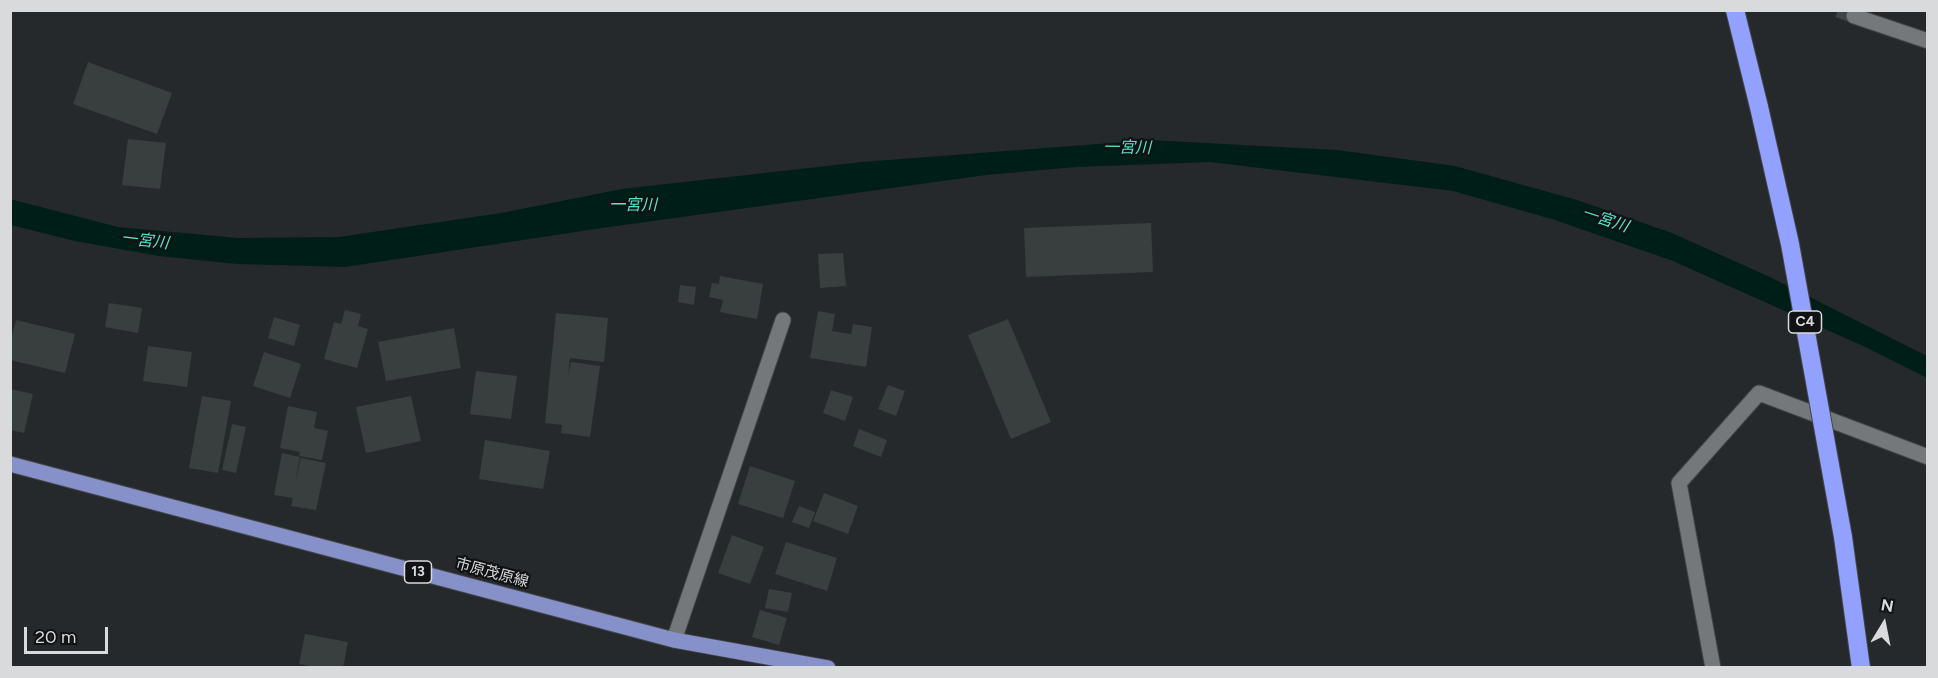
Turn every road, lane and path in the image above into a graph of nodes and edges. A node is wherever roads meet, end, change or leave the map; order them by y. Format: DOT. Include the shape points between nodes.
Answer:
graph roads {
  1 [pos="1735,10"];
  2 [pos="1857,10"];
  3 [pos="1928,41"];
  4 [pos="783,320"];
  5 [pos="1928,458"];
  6 [pos="10,464"];
  7 [pos="674,640"];
  8 [pos="828,668"];
  9 [pos="1713,668"];
  10 [pos="1861,668"];
  1 -- 10 [label="highway, C4, bridge" via="1790,244"];
  2 -- 3 [label="street" via="1854,16"];
  4 -- 7 [label="street"];
  5 -- 9 [label="street" via="1759,393 1679,483"];
  6 -- 7 [label="main road, 市原茂原線 / 13"];
  7 -- 8 [label="main road, 市原茂原線 / 13"];
}
